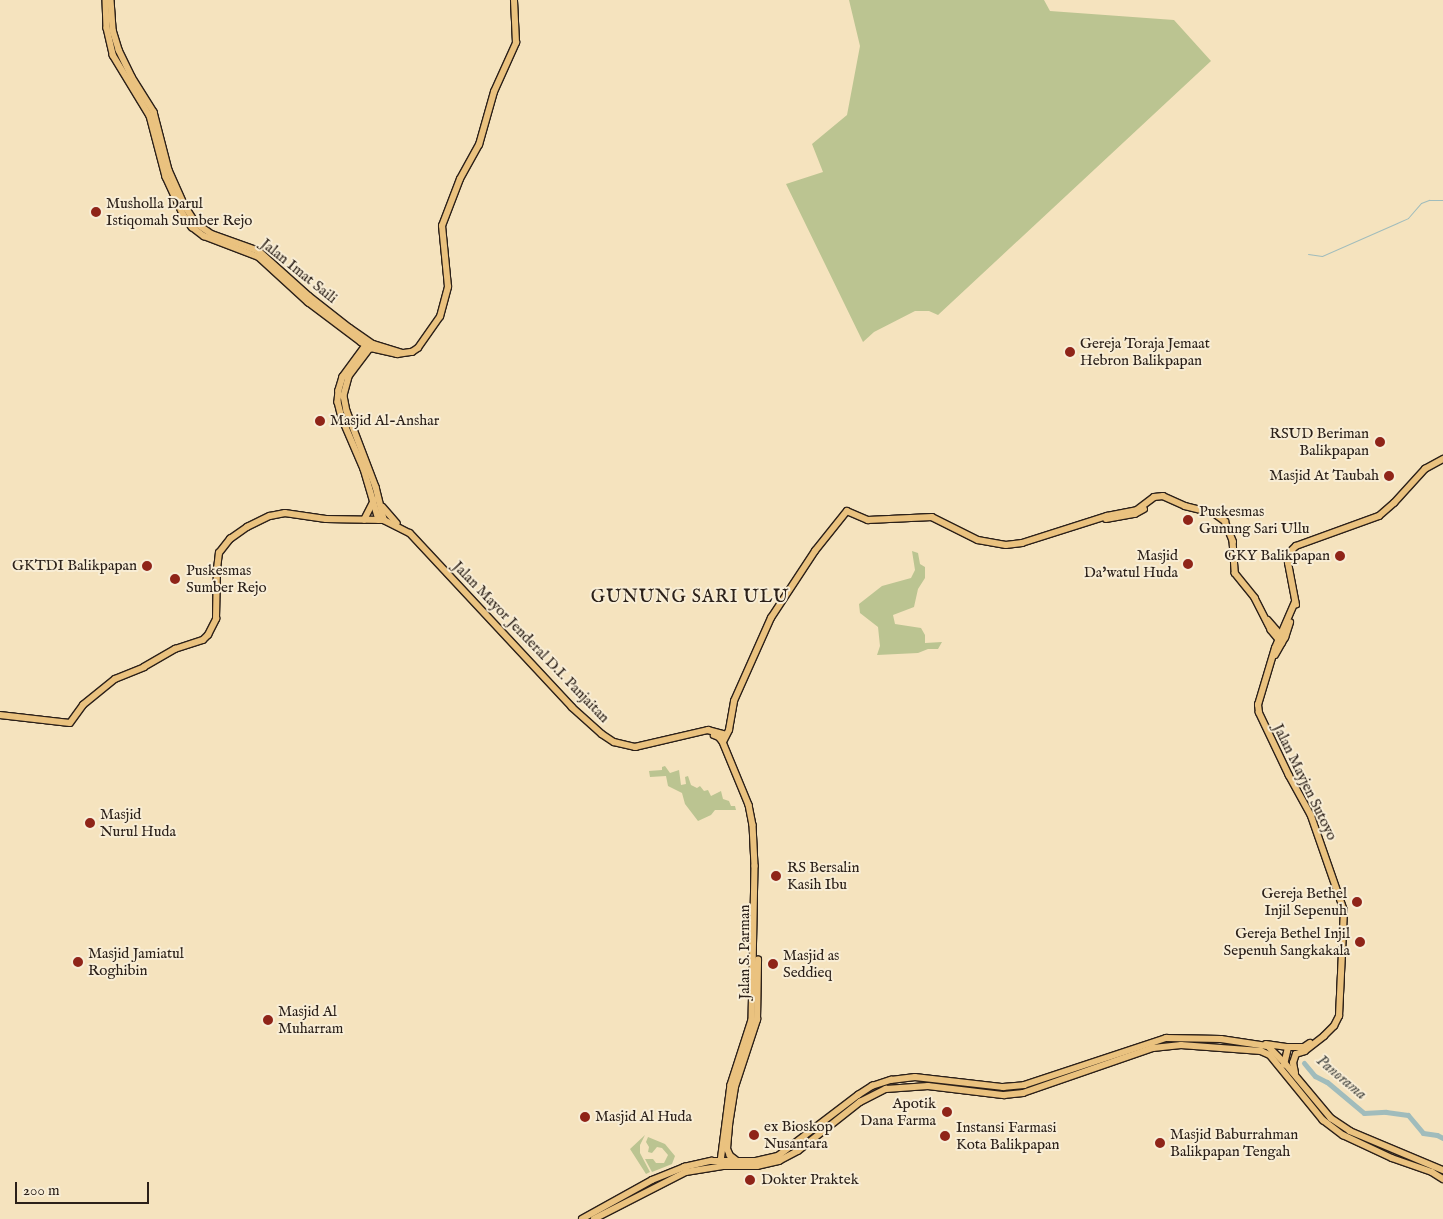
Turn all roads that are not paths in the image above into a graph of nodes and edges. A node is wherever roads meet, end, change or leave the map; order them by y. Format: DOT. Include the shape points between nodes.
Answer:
graph roads {
  1 [pos="106,0"];
  2 [pos="111,0"];
  3 [pos="514,0"];
  4 [pos="158,141"];
  5 [pos="368,344"];
  6 [pos="1443,459"];
  7 [pos="377,501"];
  8 [pos="364,520"];
  9 [pos="382,520"];
  10 [pos="403,528"];
  11 [pos="1282,639"];
  12 [pos="0,715"];
  13 [pos="724,738"];
  14 [pos="1327,1032"];
  15 [pos="1262,1043"];
  16 [pos="1288,1048"];
  17 [pos="1296,1054"];
  18 [pos="1273,1055"];
  19 [pos="1286,1055"];
  20 [pos="1285,1063"];
  21 [pos="1286,1074"];
  22 [pos="1296,1075"];
  23 [pos="1362,1136"];
  24 [pos="1359,1143"];
  25 [pos="721,1162"];
  26 [pos="738,1162"];
  27 [pos="1443,1170"];
  28 [pos="1443,1179"];
  29 [pos="582,1219"];
  30 [pos="594,1219"];
  1 -- 4 [label="main road, Jalan Imat Saili" via="112,55 150,116"];
  2 -- 4 [label="main road, Jalan Imat Saili" via="116,44 154,112"];
  3 -- 5 [label="main road, Jalan Imat Saili" via="516,44 494,92 479,145 460,180 442,226 448,287 440,317 412,352 402,353"];
  4 -- 5 [label="main road, Jalan Imat Saili" via="166,177 192,227 212,239 259,257 308,302"];
  5 -- 7 [label="main road" via="349,377 344,396"];
  5 -- 7 [label="main road" via="343,377 338,402"];
  6 -- 11 [label="main road, Jalan Mayjen Sutoyo" via="1426,469 1379,516 1296,546 1290,552 1288,563 1295,602"];
  7 -- 8 [label="main road"];
  7 -- 9 [label="main road"];
  7 -- 10 [label="main road"];
  8 -- 9 [label="main road, Jalan Mayor Jenderal D.I. Panjaitan"];
  8 -- 12 [label="main road, Jalan Mayor Jenderal D.I. Panjaitan" via="285,513 254,523 230,539 219,553 216,619 203,640 175,649 115,679 83,705 70,722"];
  9 -- 10 [label="main road, Jalan Mayor Jenderal D.I. Panjaitan"];
  10 -- 13 [label="main road, Jalan Mayor Jenderal D.I. Panjaitan" via="421,541 572,707 602,734 620,745 635,746 704,731 713,731"];
  11 -- 13 [label="main road" via="1271,630 1255,598 1235,573 1233,541 1225,522 1214,513 1171,500 1154,501 1135,514 1102,519 1022,543 1002,545 978,540 932,517 868,520 847,511 810,558 770,618 738,692"];
  11 -- 14 [label="main road, Jalan Mayjen Sutoyo" via="1272,659 1258,705 1289,776 1311,816 1344,911 1341,1004 1339,1016"];
  13 -- 25 [label="main road, Jalan S. Parman" via="748,802 753,825 755,908 752,1020 731,1085"];
  13 -- 26 [label="main road, Jalan S. Parman" via="752,804 757,824 758,853 757,1020 735,1086 727,1148 730,1156"];
  14 -- 16 [label="main road, Jalan Mayjen Sutoyo" via="1304,1046"];
  14 -- 17 [label="main road, Jalan Mayjen Sutoyo" via="1305,1051"];
  15 -- 16 [label="main road, Jalan Mayjen Sutoyo"];
  15 -- 18 [label="main road"];
  15 -- 26 [label="main road, Jalan Mayjen Sutoyo" via="1166,1038 1024,1085 1003,1087 925,1078 891,1080 858,1095 778,1156"];
  16 -- 19 [label="main road"];
  17 -- 19 [label="main road"];
  17 -- 22 [label="main road" via="1293,1063"];
  18 -- 19 [label="main road"];
  18 -- 20 [label="main road"];
  18 -- 21 [label="main road"];
  18 -- 30 [label="main road" via="1207,1046 1167,1046 1023,1093 1004,1095 928,1086 895,1087 873,1094 798,1151 768,1164 686,1172"];
  19 -- 20 [label="main road"];
  20 -- 21 [label="main road"];
  20 -- 22 [label="main road"];
  21 -- 24 [label="main road" via="1323,1120"];
  22 -- 23 [label="main road" via="1331,1118"];
  23 -- 24 [label="main road"];
  23 -- 27 [label="main road"];
  24 -- 28 [label="main road"];
  25 -- 26 [label="main road, Jalan Mayjen Sutoyo"];
  25 -- 29 [label="main road, Jalan Mayjen Sutoyo" via="711,1160 673,1171"];
}
